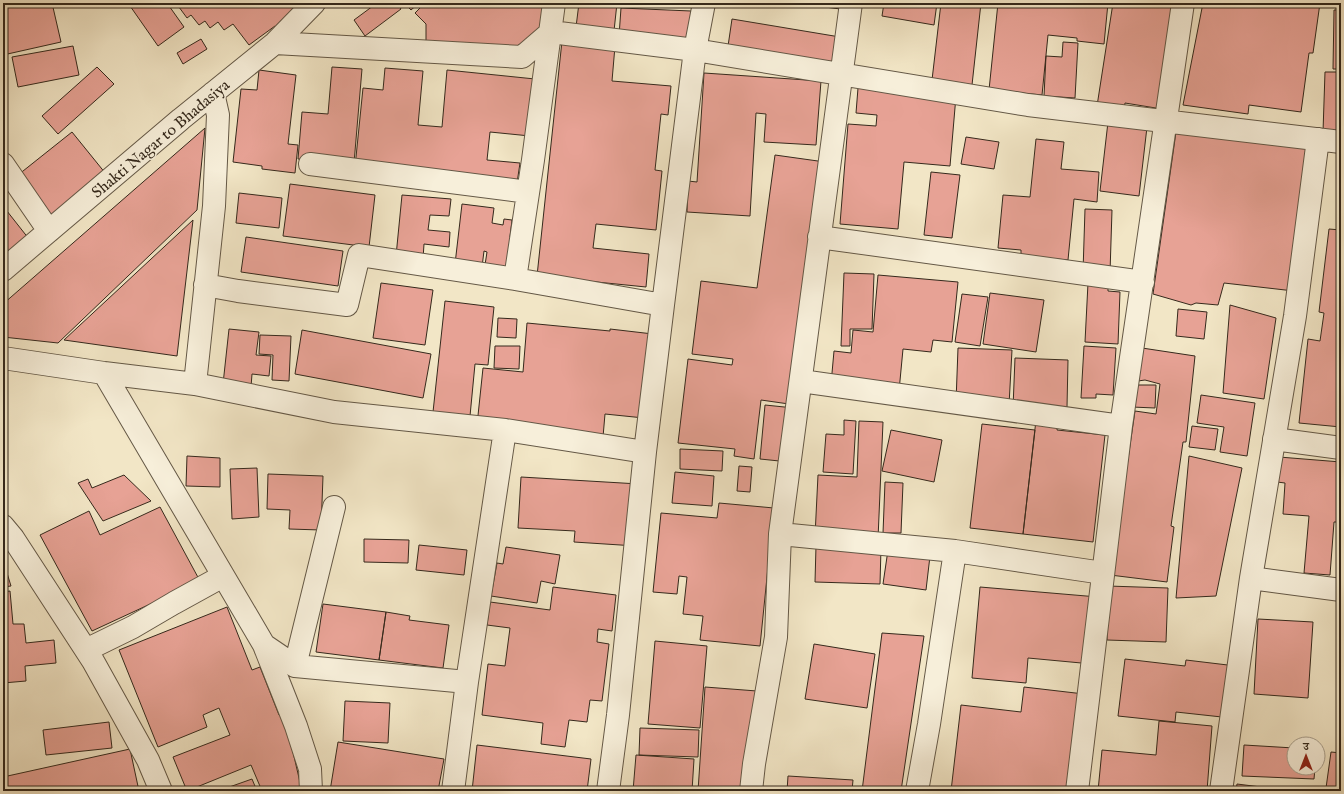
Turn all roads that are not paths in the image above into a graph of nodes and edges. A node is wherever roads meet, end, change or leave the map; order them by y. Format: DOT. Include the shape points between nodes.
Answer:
graph roads {
  1 [pos="314,3"];
  2 [pos="554,3"];
  3 [pos="704,3"];
  4 [pos="851,3"];
  5 [pos="1183,3"];
  6 [pos="551,32"];
  7 [pos="275,43"];
  8 [pos="695,50"];
  9 [pos="841,74"];
  10 [pos="213,93"];
  11 [pos="1165,122"];
  12 [pos="1318,139"];
  13 [pos="1341,142"];
  14 [pos="3,164"];
  15 [pos="310,164"];
  16 [pos="528,192"];
  17 [pos="49,231"];
  18 [pos="819,236"];
  19 [pos="3,270"];
  20 [pos="515,279"];
  21 [pos="1143,282"];
  22 [pos="205,285"];
  23 [pos="663,305"];
  24 [pos="3,358"];
  25 [pos="104,373"];
  26 [pos="801,381"];
  27 [pos="195,384"];
  28 [pos="1121,426"];
  29 [pos="505,430"];
  30 [pos="1274,439"];
  31 [pos="1341,448"];
  32 [pos="645,452"];
  33 [pos="334,507"];
  34 [pos="3,526"];
  35 [pos="780,534"];
  36 [pos="955,551"];
  37 [pos="1103,573"];
  38 [pos="224,576"];
  39 [pos="1251,578"];
  40 [pos="1341,590"];
  41 [pos="264,645"];
  42 [pos="86,650"];
  43 [pos="295,666"];
  44 [pos="466,682"];
  45 [pos="161,791"];
  46 [pos="311,791"];
  47 [pos="453,791"];
  48 [pos="608,791"];
  49 [pos="751,791"];
  50 [pos="917,791"];
  51 [pos="1077,791"];
  52 [pos="1221,791"];
  1 -- 7 [label="street, Shakti Nagar to Bhadasiya"];
  2 -- 6 [label="street"];
  3 -- 8 [label="street"];
  4 -- 9 [label="street"];
  5 -- 11 [label="street"];
  6 -- 7 [label="street" via="522,57"];
  6 -- 8 [label="street"];
  6 -- 16 [label="street"];
  7 -- 10 [label="street, Shakti Nagar to Bhadasiya"];
  8 -- 9 [label="street"];
  8 -- 23 [label="street"];
  9 -- 11 [label="street" via="1028,105"];
  9 -- 18 [label="street"];
  10 -- 17 [label="street, Shakti Nagar to Bhadasiya"];
  10 -- 22 [label="street" via="218,115 214,206"];
  11 -- 12 [label="street"];
  11 -- 21 [label="street"];
  12 -- 13 [label="street"];
  12 -- 30 [label="street" via="1295,316"];
  14 -- 17 [label="street"];
  15 -- 16 [label="street"];
  16 -- 20 [label="street"];
  17 -- 19 [label="street, Shakti Nagar to Bhadasiya"];
  18 -- 21 [label="street"];
  18 -- 26 [label="street"];
  20 -- 22 [label="street" via="358,255 347,305"];
  20 -- 23 [label="street"];
  21 -- 28 [label="street"];
  22 -- 27 [label="street"];
  23 -- 32 [label="street"];
  24 -- 25 [label="street"];
  25 -- 27 [label="street"];
  25 -- 38 [label="street"];
  26 -- 28 [label="street"];
  26 -- 35 [label="street"];
  27 -- 29 [label="street" via="334,412"];
  28 -- 37 [label="street"];
  29 -- 32 [label="street"];
  29 -- 44 [label="street"];
  30 -- 31 [label="street"];
  30 -- 39 [label="street"];
  32 -- 48 [label="street"];
  33 -- 43 [label="street"];
  34 -- 42 [label="street"];
  35 -- 36 [label="street"];
  35 -- 49 [label="street" via="776,637"];
  36 -- 37 [label="street"];
  36 -- 50 [label="street"];
  37 -- 51 [label="street"];
  38 -- 41 [label="street"];
  38 -- 42 [label="street"];
  39 -- 40 [label="street"];
  39 -- 52 [label="street"];
  41 -- 43 [label="street"];
  41 -- 46 [label="street" via="310,768"];
  42 -- 45 [label="street" via="148,760"];
  43 -- 44 [label="street"];
  44 -- 47 [label="street"];
}
